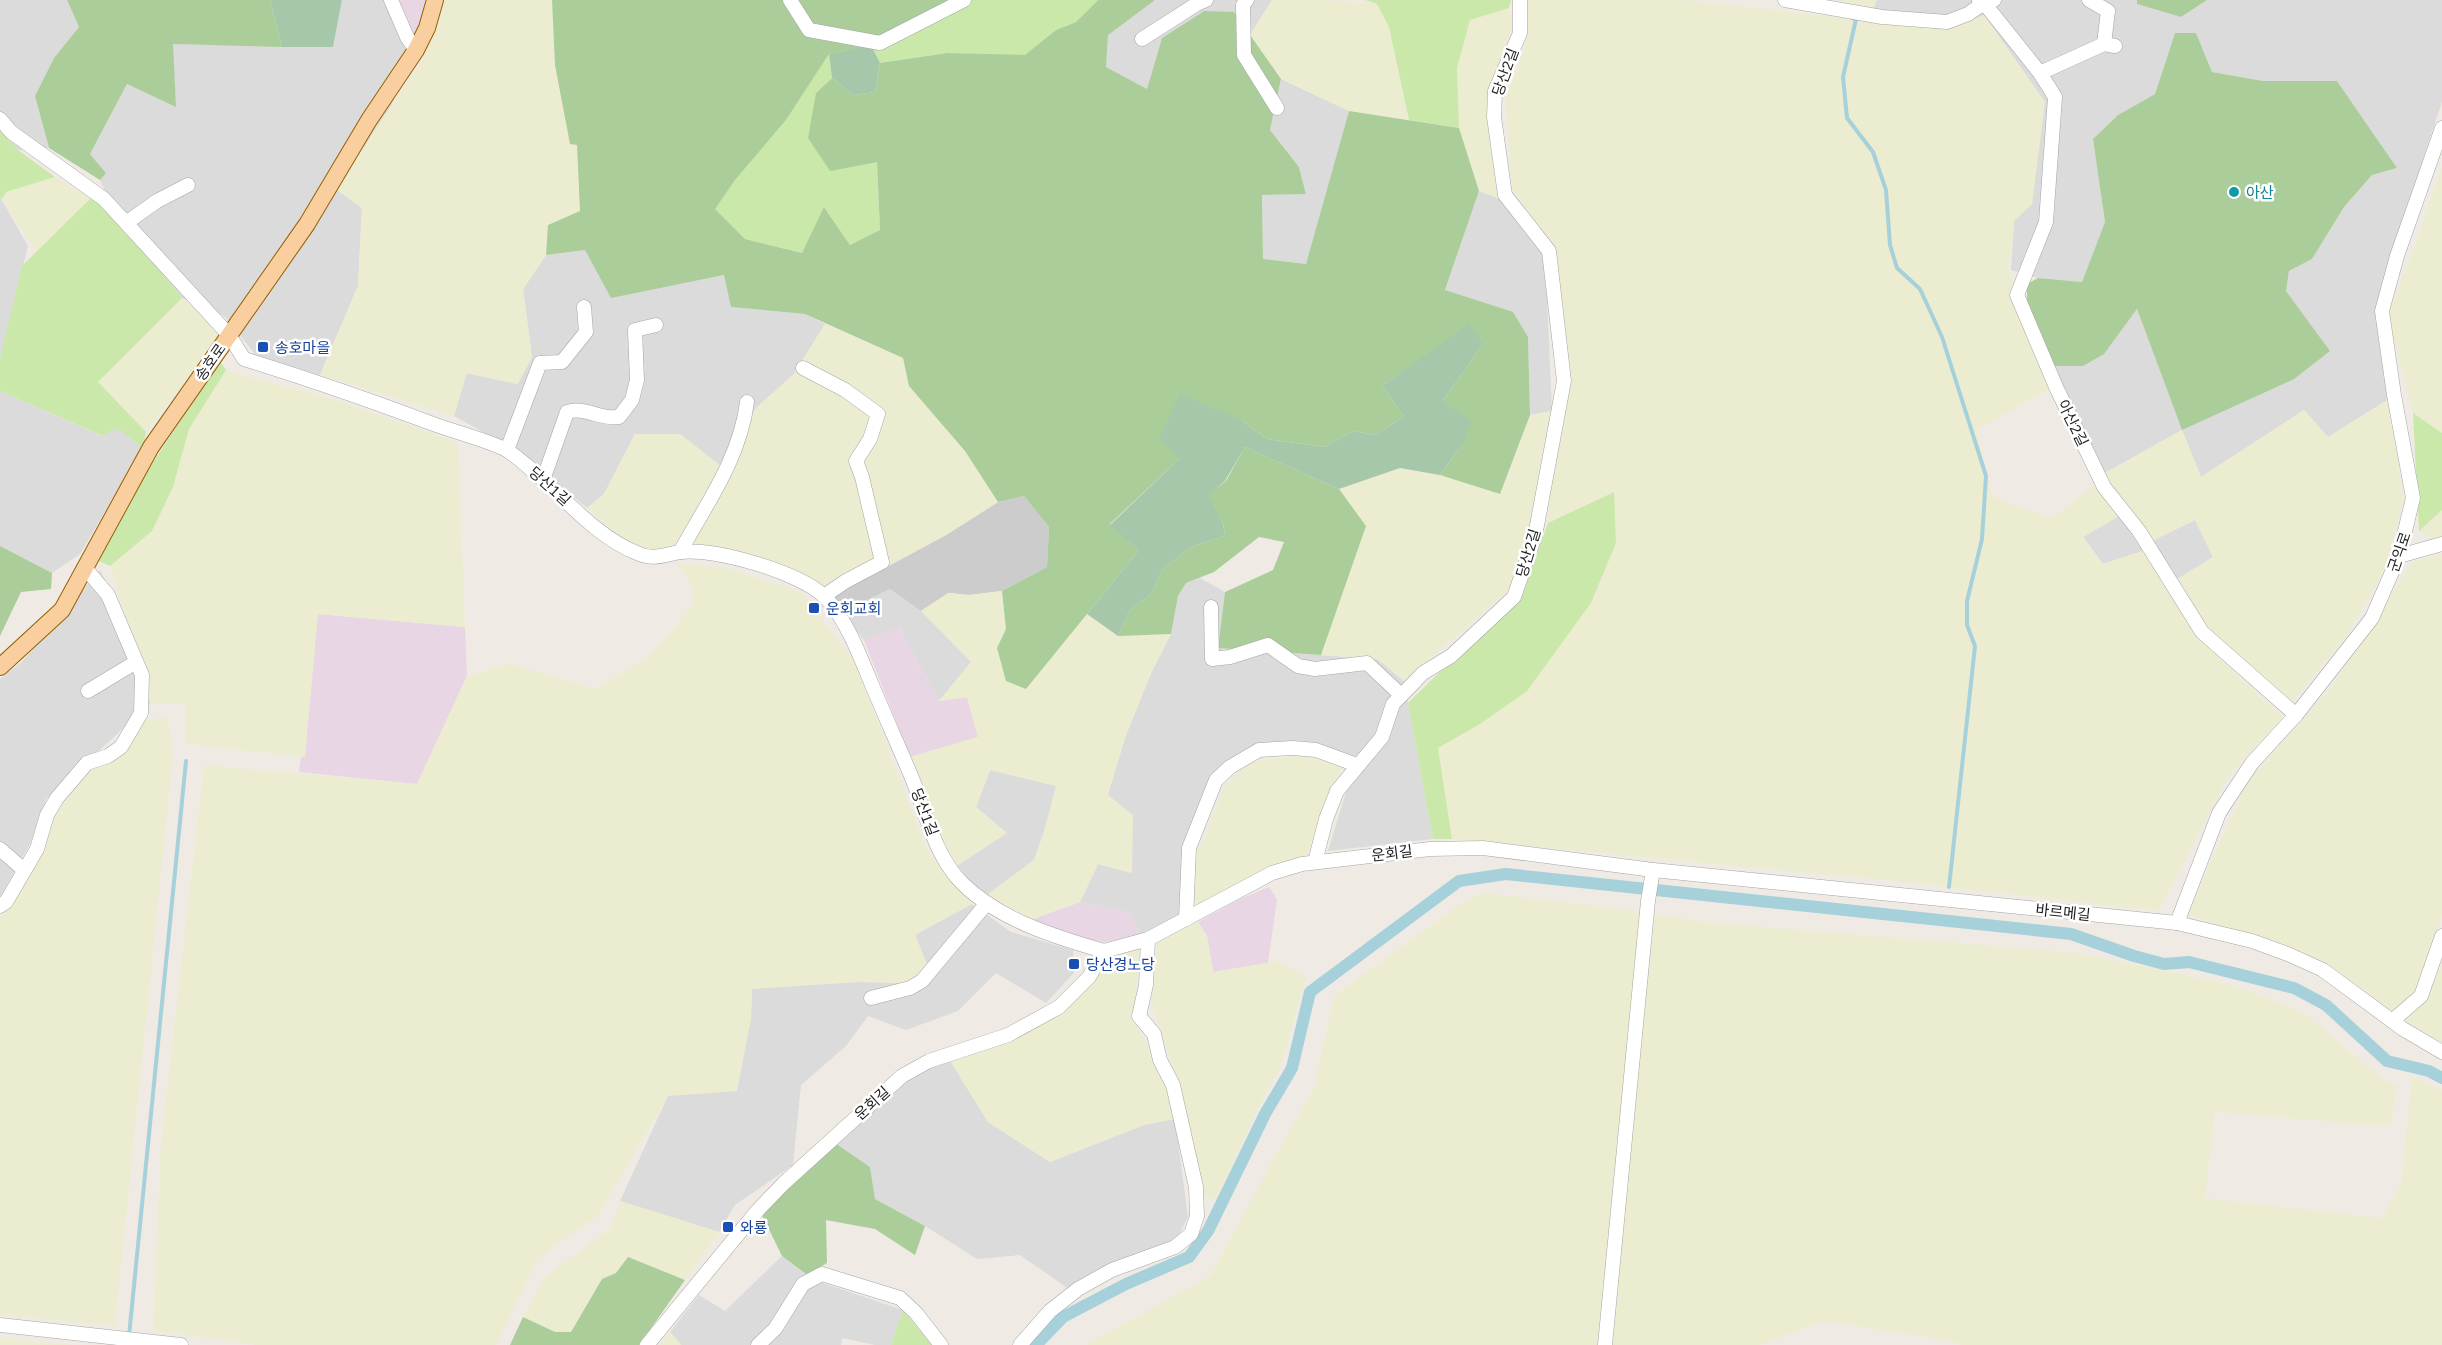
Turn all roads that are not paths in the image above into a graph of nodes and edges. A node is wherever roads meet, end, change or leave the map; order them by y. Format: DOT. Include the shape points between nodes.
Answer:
graph roads {
  1 [pos="391,0"];
  2 [pos="435,0"];
  3 [pos="790,0"];
  4 [pos="964,0"];
  5 [pos="1206,0"];
  6 [pos="1247,0"];
  7 [pos="1520,0"];
  8 [pos="1785,0"];
  9 [pos="2089,0"];
  10 [pos="1985,1"];
  11 [pos="1142,39"];
  12 [pos="416,50"];
  13 [pos="2040,73"];
  14 [pos="1277,108"];
  15 [pos="0,119"];
  16 [pos="2442,128"];
  17 [pos="6,135"];
  18 [pos="188,185"];
  19 [pos="126,224"];
  20 [pos="584,307"];
  21 [pos="656,325"];
  22 [pos="230,335"];
  23 [pos="803,368"];
  24 [pos="747,402"];
  25 [pos="507,450"];
  26 [pos="543,480"];
  27 [pos="2442,544"];
  28 [pos="680,552"];
  29 [pos="2399,556"];
  30 [pos="86,569"];
  31 [pos="824,596"];
  32 [pos="1211,607"];
  33 [pos="136,662"];
  34 [pos="0,667"];
  35 [pos="88,691"];
  36 [pos="1401,694"];
  37 [pos="2296,715"];
  38 [pos="1357,765"];
  39 [pos="0,849"];
  40 [pos="1315,862"];
  41 [pos="24,870"];
  42 [pos="1652,874"];
  43 [pos="987,903"];
  44 [pos="0,906"];
  45 [pos="1185,919"];
  46 [pos="2177,923"];
  47 [pos="2442,936"];
  48 [pos="1148,939"];
  49 [pos="1104,951"];
  50 [pos="871,998"];
  51 [pos="2392,1021"];
  52 [pos="2442,1052"];
  53 [pos="0,1325"];
  54 [pos="181,1345"];
  55 [pos="648,1345"];
  56 [pos="758,1345"];
  57 [pos="941,1345"];
  58 [pos="1020,1345"];
  59 [pos="1605,1345"];
  1 -- 12 [label="street"];
  2 -- 12 [label="main road, 송호로"];
  3 -- 4 [label="street" via="809,30 879,43"];
  5 -- 11 [label="street"];
  6 -- 14 [label="street" via="1243,5 1244,55"];
  7 -- 36 [label="street, 당산2길" via="1520,33 1495,91 1494,117 1505,195 1549,251 1564,381 1535,536 1514,597 1451,656 1423,673"];
  8 -- 10 [label="street" via="1881,17 1947,22 1968,14"];
  9 -- 13 [label="street" via="2108,11 2109,45"];
  10 -- 13 [label="street, 아산2길"];
  12 -- 22 [label="main road, 송호로" via="307,224"];
  13 -- 37 [label="street, 아산2길" via="2055,97 2046,222 2017,295 2104,487 2139,531 2202,632"];
  15 -- 17 [label="street, 당산1길"];
  16 -- 29 [label="street, 군익로" via="2382,311 2413,498"];
  17 -- 19 [label="street, 당산1길" via="104,199"];
  18 -- 19 [label="street"];
  19 -- 22 [label="street, 당산1길"];
  20 -- 25 [label="street" via="586,332 562,362 540,363"];
  21 -- 26 [label="street" via="634,330 637,380 632,400 619,417 608,419 575,409 567,412"];
  22 -- 25 [label="street, 당산1길" via="244,360"];
  22 -- 30 [label="main road, 송호로" via="142,461"];
  23 -- 31 [label="street" via="845,390 878,414 870,439 856,461 882,562"];
  24 -- 28 [label="street" via="734,455"];
  25 -- 26 [label="street, 당산1길"];
  26 -- 28 [label="street, 당산1길" via="606,537 639,555 662,557"];
  27 -- 29 [label="street"];
  28 -- 31 [label="street, 당산1길" via="766,567 797,578"];
  29 -- 37 [label="street, 군익로" via="2372,618"];
  30 -- 33 [label="street" via="108,594"];
  30 -- 34 [label="main road, 송호로" via="62,610"];
  31 -- 43 [label="street, 당산1길" via="865,667 938,848 963,884"];
  32 -- 36 [label="street" via="1212,659 1268,645 1298,666 1315,669 1367,663"];
  33 -- 35 [label="street"];
  33 -- 41 [label="street" via="142,675 141,713 121,747 87,763 57,798 46,815 37,849"];
  36 -- 38 [label="street, 당산2길" via="1393,704 1382,737"];
  37 -- 46 [label="street, 군익로" via="2252,763 2219,813"];
  38 -- 40 [label="street, 당산2길" via="1337,790"];
  38 -- 45 [label="street" via="1316,750 1274,748 1259,750 1230,767 1216,780 1189,848"];
  39 -- 41 [label="street"];
  40 -- 42 [label="street, 운회길" via="1430,849 1483,848"];
  40 -- 45 [label="street, 운회길" via="1272,873"];
  41 -- 44 [label="street"];
  42 -- 46 [label="street, 바르메길"];
  42 -- 59 [label="street"];
  43 -- 49 [label="street, 당산1길" via="1027,925"];
  43 -- 50 [label="street" via="922,981"];
  45 -- 48 [label="street, 운회길"];
  46 -- 51 [label="street, 바르메길" via="2252,941 2323,970"];
  47 -- 51 [label="street" via="2421,996"];
  48 -- 49 [label="street, 운회길"];
  48 -- 58 [label="street" via="1146,985 1139,1016 1154,1034 1160,1060 1173,1085 1196,1187 1197,1216 1191,1234 1175,1247 1112,1270 1077,1289 1050,1311"];
  49 -- 55 [label="street, 운회길" via="1089,977 1059,1007 1008,1035 929,1061 902,1076 764,1203"];
  51 -- 52 [label="street, 바르메길"];
  53 -- 54 [label="street"];
  56 -- 57 [label="street" via="775,1329 803,1284 822,1274 900,1298"];
}
